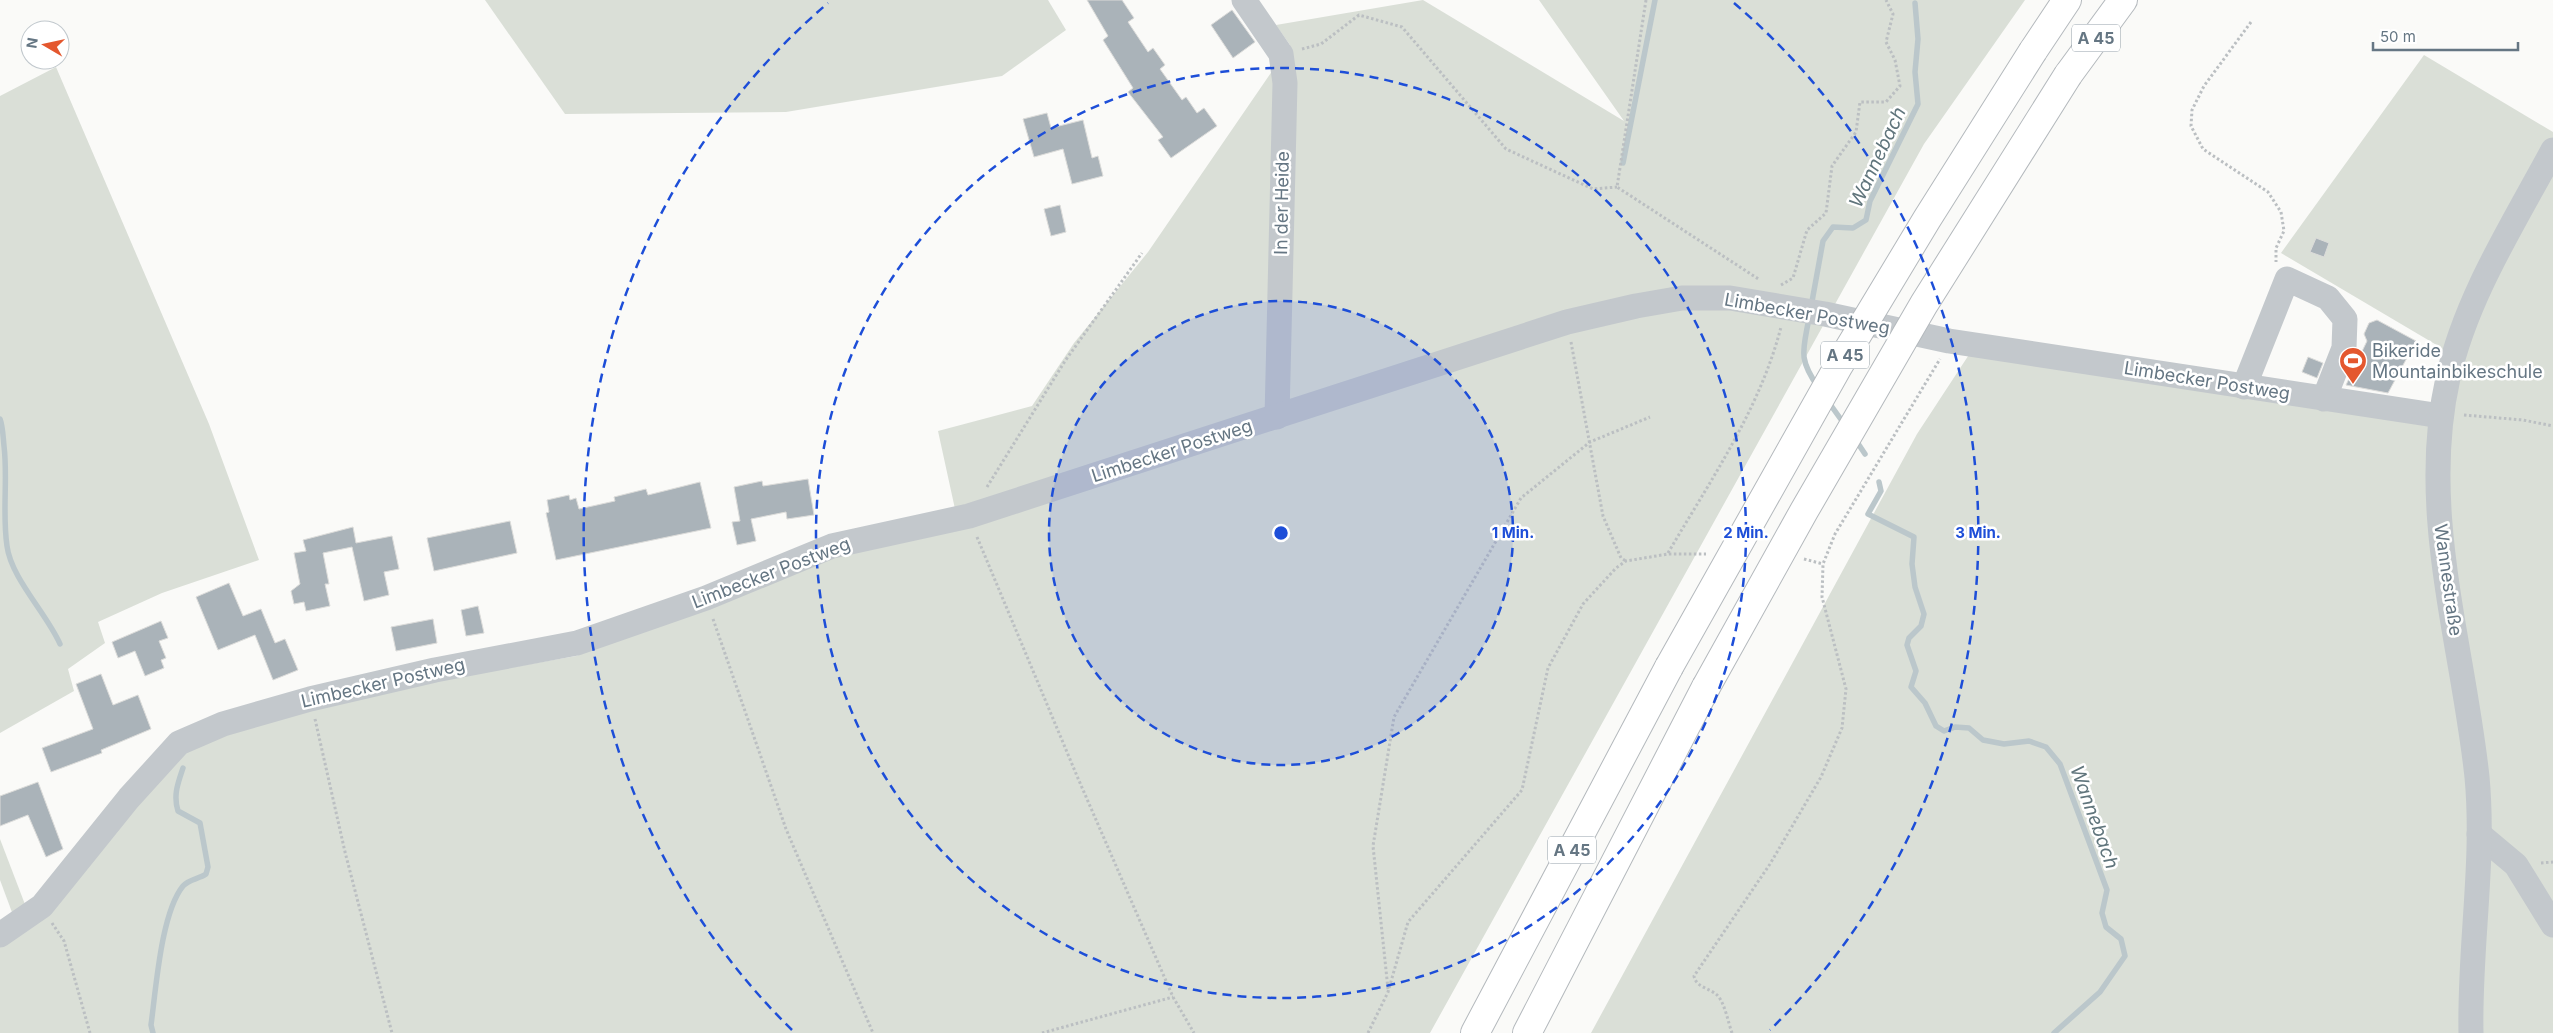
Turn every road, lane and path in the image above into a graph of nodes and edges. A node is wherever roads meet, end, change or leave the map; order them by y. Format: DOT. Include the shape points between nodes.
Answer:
graph roads {
  1 [pos="1244,0"];
  2 [pos="1646,0"];
  3 [pos="1886,0"];
  4 [pos="2067,0"];
  5 [pos="2123,0"];
  6 [pos="2251,22"];
  7 [pos="1281,54"];
  8 [pos="2553,150"];
  9 [pos="1617,188"];
  10 [pos="1142,253"];
  11 [pos="2287,279"];
  12 [pos="1785,303"];
  13 [pos="1567,322"];
  14 [pos="1949,341"];
  15 [pos="2244,387"];
  16 [pos="2324,399"];
  17 [pos="2441,416"];
  18 [pos="1277,417"];
  19 [pos="1650,417"];
  20 [pos="2553,426"];
  21 [pos="1590,442"];
  22 [pos="969,516"];
  23 [pos="1668,554"];
  24 [pos="1715,554"];
  25 [pos="1799,558"];
  26 [pos="1626,562"];
  27 [pos="1823,564"];
  28 [pos="706,598"];
  29 [pos="310,699"];
  30 [pos="2479,834"];
  31 [pos="42,906"];
  32 [pos="2553,925"];
  33 [pos="0,935"];
  34 [pos="1388,992"];
  35 [pos="1173,998"];
  36 [pos="90,1033"];
  37 [pos="392,1033"];
  38 [pos="873,1033"];
  39 [pos="1042,1033"];
  40 [pos="1194,1033"];
  41 [pos="1368,1033"];
  42 [pos="1475,1033"];
  43 [pos="1527,1033"];
  44 [pos="1732,1033"];
  45 [pos="2471,1033"];
  1 -- 7 [label="street, In der Heide"];
  2 -- 9 [label="path"];
  3 -- 12 [label="path" via="1893,14 1886,42 1900,86 1886,102 1860,102 1856,132 1832,166 1826,213 1807,230"];
  4 -- 42 [label="highway, A 45, bridge" via="1927,218 1844,357 1669,667"];
  5 -- 43 [label="highway, A 45, bridge" via="2068,75 1924,304 1808,503 1706,687"];
  6 -- 11 [label="path" via="2204,86 2192,110 2191,126 2203,149 2268,192 2281,212 2284,231 2276,248 2276,264"];
  7 -- 9 [label="path" via="1321,44 1359,15 1402,28 1506,149 1593,188"];
  7 -- 18 [label="street, In der Heide" via="1285,83"];
  8 -- 17 [label="street, Wannestraße" via="2474,304 2448,376"];
  9 -- 12 [label="path"];
  10 -- 22 [label="path" via="1065,361"];
  11 -- 15 [label="street"];
  11 -- 16 [label="street" via="2328,298 2345,319 2344,348"];
  12 -- 13 [label="street, Limbecker Postweg" via="1682,298"];
  12 -- 14 [label="street, Limbecker Postweg"];
  12 -- 23 [label="path" via="1768,372 1732,444"];
  13 -- 18 [label="street, Limbecker Postweg"];
  13 -- 21 [label="path"];
  14 -- 15 [label="street, Limbecker Postweg"];
  14 -- 27 [label="path" via="1932,376 1835,534"];
  15 -- 16 [label="street, Limbecker Postweg"];
  16 -- 17 [label="street, Limbecker Postweg"];
  17 -- 20 [label="path" via="2523,420"];
  17 -- 30 [label="street, Wannestraße" via="2439,518 2477,778"];
  18 -- 22 [label="street, Limbecker Postweg"];
  19 -- 21 [label="path"];
  21 -- 26 [label="path" via="1603,516 1621,558"];
  21 -- 34 [label="path" via="1521,498 1394,717 1373,846"];
  22 -- 28 [label="street, Limbecker Postweg" via="832,546"];
  22 -- 35 [label="path"];
  23 -- 24 [label="path"];
  23 -- 26 [label="path"];
  25 -- 27 [label="path"];
  26 -- 34 [label="path" via="1616,568 1583,604 1548,668 1522,790 1408,922"];
  27 -- 44 [label="path" via="1822,596 1846,689 1842,728 1821,777 1780,848 1694,976 1700,985 1720,997"];
  28 -- 29 [label="street, Limbecker Postweg" via="578,643 435,670"];
  28 -- 38 [label="path" via="786,829"];
  29 -- 31 [label="street, Limbecker Postweg" via="223,724 179,743 129,798"];
  29 -- 37 [label="path"];
  30 -- 32 [label="street" via="2516,865"];
  30 -- 45 [label="street, Wannestraße"];
  31 -- 33 [label="street, Limbecker Postweg"];
  31 -- 36 [label="path" via="64,940"];
  34 -- 41 [label="path"];
  35 -- 39 [label="path"];
  35 -- 40 [label="path"];
}
